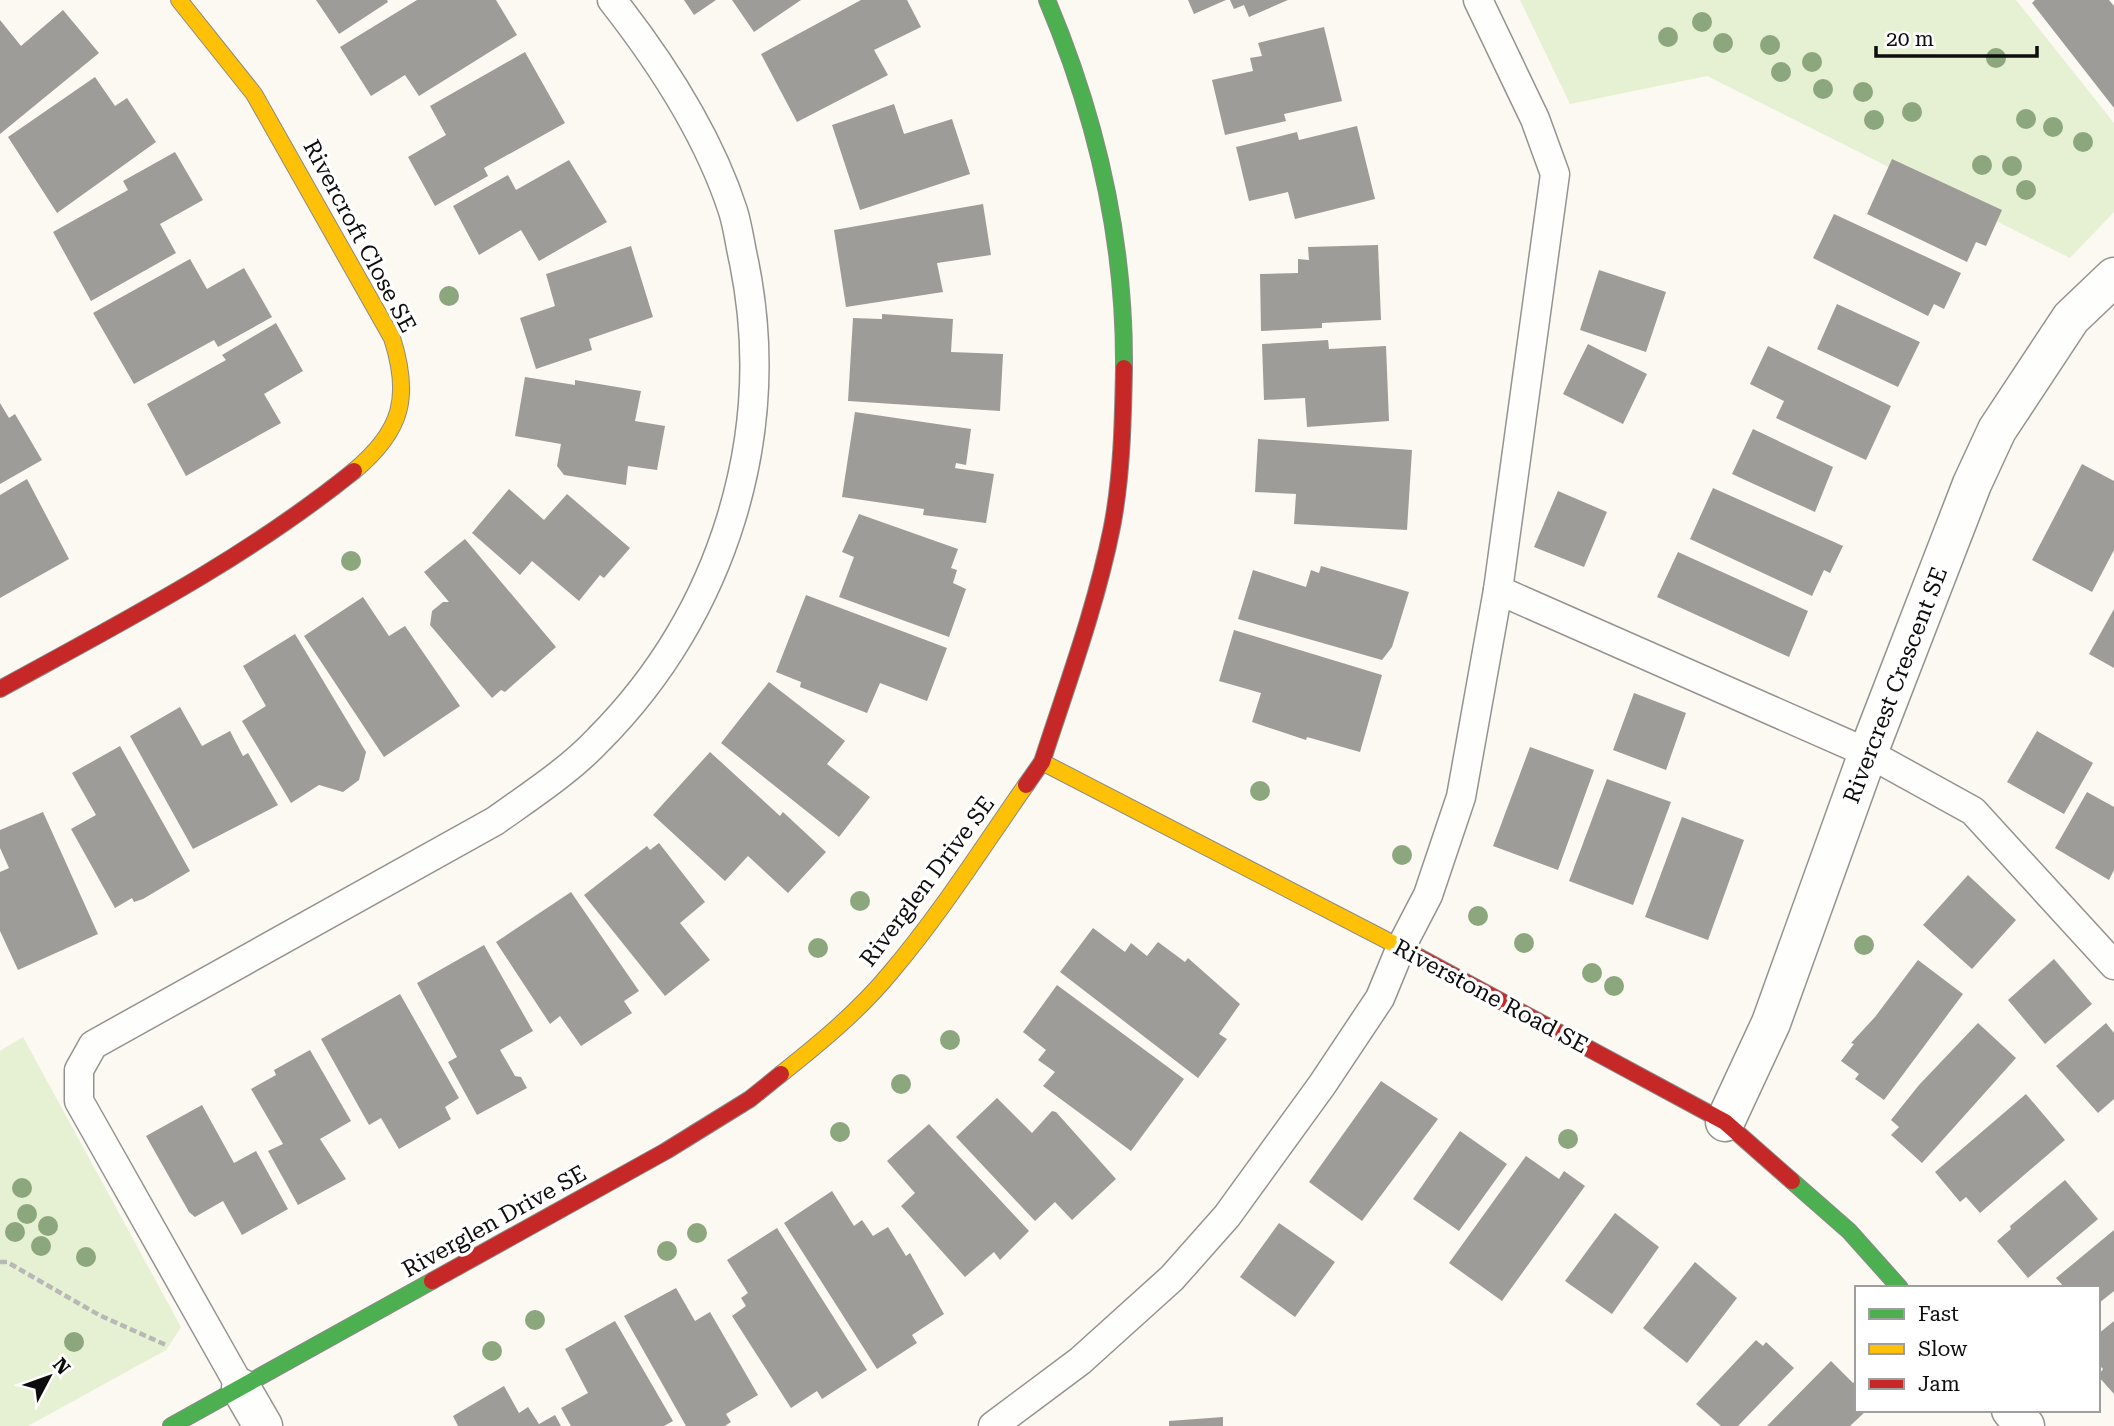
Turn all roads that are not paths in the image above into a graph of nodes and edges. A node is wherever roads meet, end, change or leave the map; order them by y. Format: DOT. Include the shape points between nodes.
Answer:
graph roads {
  1 [pos="179,0"];
  2 [pos="612,0"];
  3 [pos="1046,0"];
  4 [pos="1478,0"];
  5 [pos="2114,277"];
  6 [pos="1498,590"];
  7 [pos="0,689"];
  8 [pos="1868,753"];
  9 [pos="1042,762"];
  10 [pos="1401,947"];
  11 [pos="2114,965"];
  12 [pos="1725,1122"];
  13 [pos="1898,1286"];
  14 [pos="240,1388"];
  15 [pos="2013,1412"];
  16 [pos="171,1426"];
  17 [pos="263,1426"];
  18 [pos="993,1426"];
  19 [pos="2025,1426"];
  1 -- 7 [label="street, Rivercroft Close SE" via="254,94 283,141 392,338 402,369 402,398 387,438 307,509 233,559"];
  2 -- 14 [label="lane" via="698,129 733,211 753,318 754,415 739,493 713,571 690,618 658,670 599,740 495,821 93,1045 79,1070 79,1101"];
  3 -- 9 [label="street, Riverglen Drive SE" via="1067,47 1100,152 1118,262 1124,347 1123,436 1112,526"];
  4 -- 6 [label="lane" via="1535,119 1555,174"];
  5 -- 8 [label="street, Rivercrest Crescent SE" via="2071,318 1997,430"];
  6 -- 8 [label="lane"];
  6 -- 10 [label="lane" via="1461,797 1428,895"];
  8 -- 11 [label="lane" via="1973,811"];
  8 -- 12 [label="street, Rivercrest Crescent SE" via="1771,1023"];
  9 -- 10 [label="street, Riverstone Road SE"];
  9 -- 14 [label="street, Riverglen Drive SE" via="890,974 821,1042 750,1099 666,1151"];
  10 -- 12 [label="street, Riverstone Road SE"];
  10 -- 18 [label="lane" via="1380,998 1227,1216 1172,1278 1080,1361"];
  12 -- 13 [label="street, Riverstone Road SE" via="1849,1231"];
  14 -- 16 [label="street, Riverglen Drive SE"];
  14 -- 17 [label="street"];
  15 -- 19 [label="street"];
}
